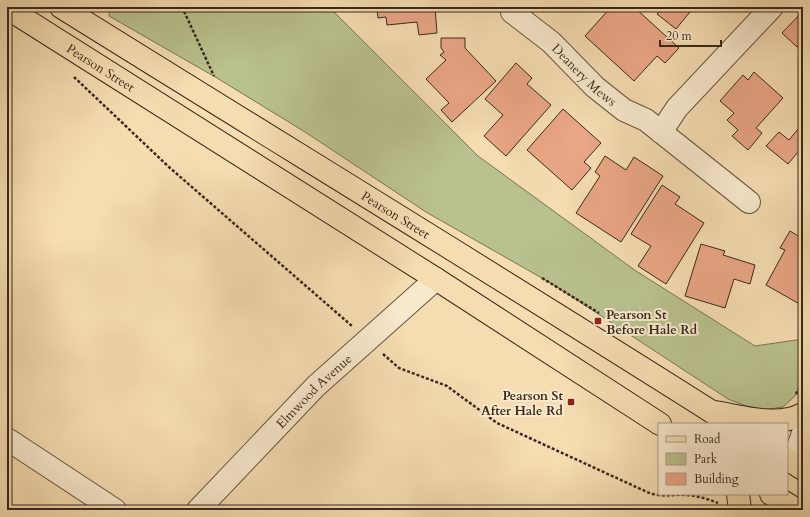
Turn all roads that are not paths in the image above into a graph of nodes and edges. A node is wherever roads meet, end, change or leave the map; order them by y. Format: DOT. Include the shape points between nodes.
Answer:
graph roads {
  1 [pos="61,7"];
  2 [pos="772,7"];
  3 [pos="7,8"];
  4 [pos="512,12"];
  5 [pos="661,132"];
  6 [pos="750,202"];
  7 [pos="436,279"];
  8 [pos="710,411"];
  9 [pos="803,414"];
  10 [pos="658,423"];
  11 [pos="728,423"];
  12 [pos="803,433"];
  13 [pos="7,439"];
  14 [pos="792,467"];
  15 [pos="115,510"];
  16 [pos="198,510"];
  1 -- 8 [label="main road, Pearson Street" via="451,247"];
  2 -- 5 [label="street" via="677,108"];
  3 -- 7 [label="main road, Pearson Street"];
  4 -- 5 [label="street, Deanery Mews" via="551,42 595,87 624,110 646,120"];
  5 -- 6 [label="street, Deanery Mews"];
  7 -- 10 [label="main road, Pearson Street"];
  7 -- 16 [label="street, Elmwood Avenue" via="316,386"];
  8 -- 9 [label="main road" via="776,421 794,419"];
  8 -- 11 [label="main road, Pearson Street"];
  12 -- 14 [label="street"];
  13 -- 15 [label="street"];
}
